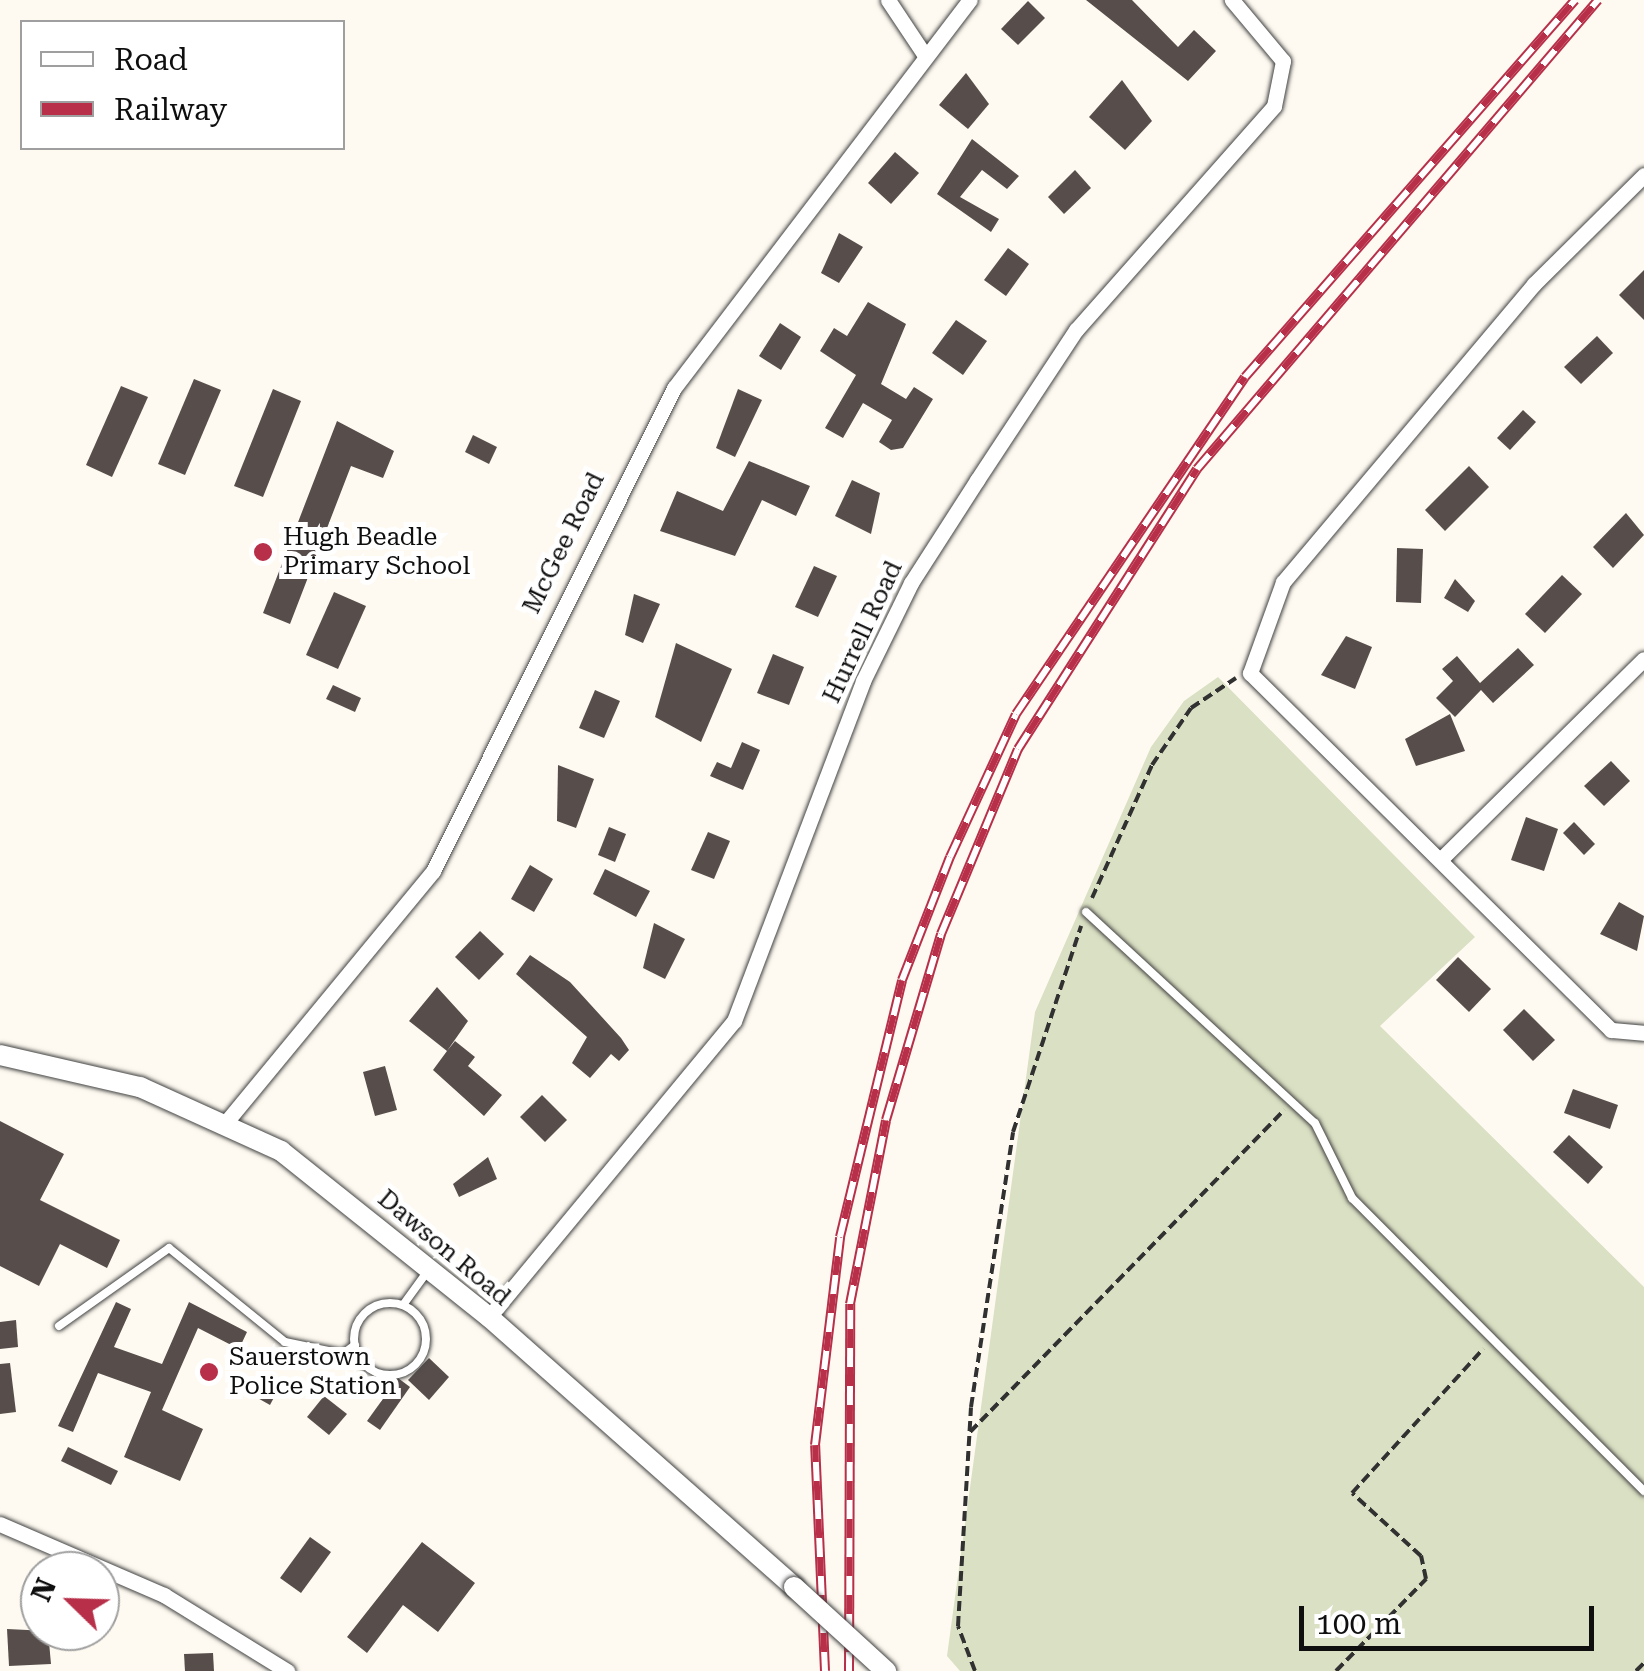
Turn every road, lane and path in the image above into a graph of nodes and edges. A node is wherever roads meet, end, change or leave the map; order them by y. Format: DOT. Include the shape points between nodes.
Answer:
graph roads {
  1 [pos="888,0"];
  2 [pos="970,0"];
  3 [pos="1232,0"];
  4 [pos="924,54"];
  5 [pos="1644,175"];
  6 [pos="1644,658"];
  7 [pos="1250,673"];
  8 [pos="1440,860"];
  9 [pos="1086,912"];
  10 [pos="1644,1033"];
  11 [pos="0,1055"];
  12 [pos="1291,1102"];
  13 [pos="227,1121"];
  14 [pos="429,1268"];
  15 [pos="403,1305"];
  16 [pos="490,1317"];
  17 [pos="60,1326"];
  18 [pos="1492,1340"];
  19 [pos="354,1345"];
  20 [pos="970,1432"];
  21 [pos="1644,1491"];
  22 [pos="0,1524"];
  23 [pos="1644,1663"];
  24 [pos="287,1671"];
  25 [pos="886,1671"];
  26 [pos="975,1671"];
  27 [pos="1336,1671"];
  28 [pos="1636,1671"];
  1 -- 4 [label="street"];
  2 -- 4 [label="street, McGee Road"];
  3 -- 16 [label="street, Hurrell Road" via="1282,62 1274,106 1076,330 967,495 863,682 734,1022"];
  4 -- 13 [label="street, McGee Road" via="712,330 644,436 433,872"];
  5 -- 7 [label="street" via="1534,284 1284,582"];
  6 -- 8 [label="street"];
  7 -- 8 [label="street"];
  7 -- 9 [label="path" via="1191,708 1152,765"];
  8 -- 10 [label="street" via="1611,1030"];
  9 -- 12 [label="lane"];
  9 -- 20 [label="path" via="1014,1132"];
  11 -- 13 [label="street, Dawson Road" via="103,1076"];
  12 -- 18 [label="lane" via="1324,1134 1352,1198"];
  12 -- 20 [label="path"];
  13 -- 14 [label="street, Dawson Road" via="320,1179"];
  14 -- 15 [label="lane"];
  14 -- 16 [label="street, Dawson Road"];
  15 -- 19 [label="lane" via="374,1306"];
  15 -- 19 [label="lane" via="424,1326 414,1367 385,1375"];
  16 -- 25 [label="street, Dawson Road, bridge"];
  17 -- 19 [label="lane" via="168,1248 285,1342 343,1354"];
  18 -- 21 [label="lane"];
  18 -- 27 [label="path" via="1352,1494 1420,1556 1426,1579"];
  20 -- 26 [label="path" via="958,1626"];
  22 -- 24 [label="street" via="179,1602"];
  23 -- 28 [label="path"];
}
